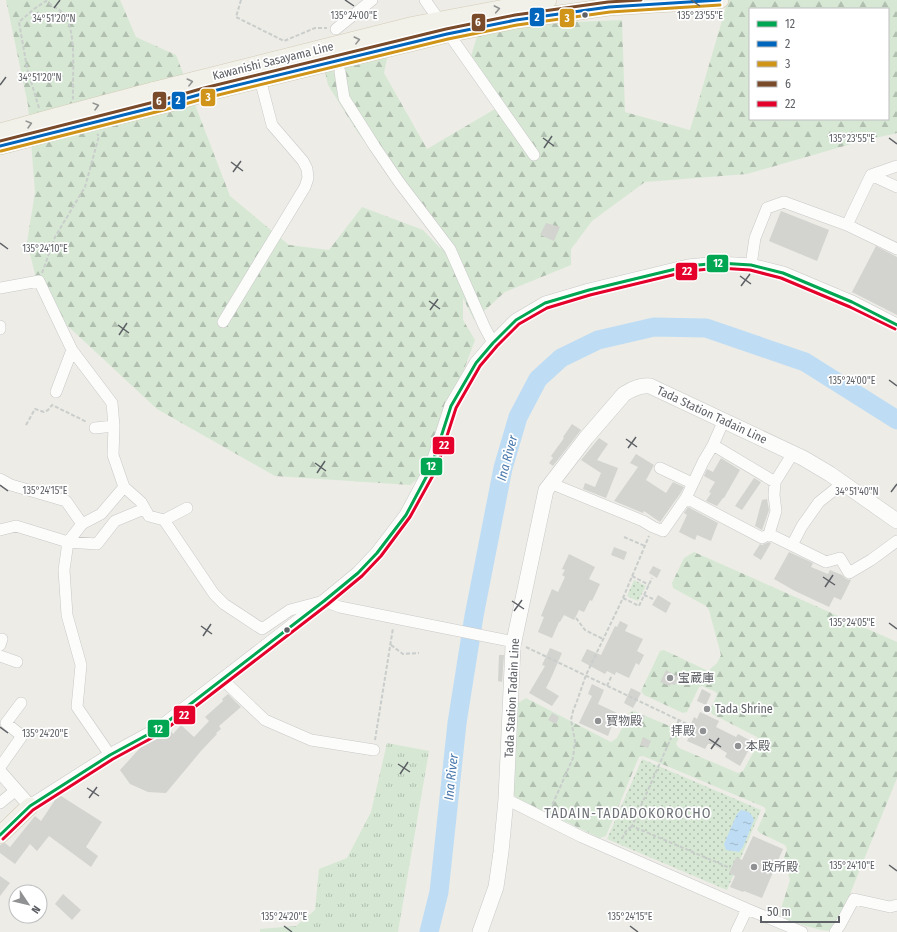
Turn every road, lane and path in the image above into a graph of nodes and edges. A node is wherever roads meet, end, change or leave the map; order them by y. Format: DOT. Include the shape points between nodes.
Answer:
graph roads {
  1 [pos="241,0"];
  2 [pos="372,0"];
  3 [pos="425,0"];
  4 [pos="548,0"];
  5 [pos="720,0"];
  6 [pos="443,27"];
  7 [pos="336,29"];
  8 [pos="340,72"];
  9 [pos="260,80"];
  10 [pos="72,99"];
  11 [pos="56,121"];
  12 [pos="0,132"];
  13 [pos="99,136"];
  14 [pos="0,146"];
  15 [pos="534,155"];
  16 [pos="897,166"];
  17 [pos="871,175"];
  18 [pos="897,187"];
  19 [pos="847,225"];
  20 [pos="897,249"];
  21 [pos="751,265"];
  22 [pos="39,281"];
  23 [pos="0,288"];
  24 [pos="223,322"];
  25 [pos="897,325"];
  26 [pos="493,343"];
  27 [pos="72,350"];
  28 [pos="56,392"];
  29 [pos="724,420"];
  30 [pos="26,425"];
  31 [pos="114,426"];
  32 [pos="95,428"];
  33 [pos="713,445"];
  34 [pos="793,453"];
  35 [pos="660,468"];
  36 [pos="0,480"];
  37 [pos="692,482"];
  38 [pos="775,482"];
  39 [pos="842,483"];
  40 [pos="550,484"];
  41 [pos="124,486"];
  42 [pos="686,498"];
  43 [pos="187,508"];
  44 [pos="144,509"];
  45 [pos="164,520"];
  46 [pos="897,521"];
  47 [pos="82,524"];
  48 [pos="653,527"];
  49 [pos="0,530"];
  50 [pos="769,534"];
  51 [pos="624,538"];
  52 [pos="897,541"];
  53 [pos="68,542"];
  54 [pos="792,545"];
  55 [pos="645,546"];
  56 [pos="632,576"];
  57 [pos="652,578"];
  58 [pos="649,585"];
  59 [pos="644,595"];
  60 [pos="623,598"];
  61 [pos="653,600"];
  62 [pos="324,601"];
  63 [pos="395,617"];
  64 [pos="576,618"];
  65 [pos="603,639"];
  66 [pos="508,641"];
  67 [pos="391,645"];
  68 [pos="419,652"];
  69 [pos="537,653"];
  70 [pos="0,656"];
  71 [pos="17,662"];
  72 [pos="586,675"];
  73 [pos="612,676"];
  74 [pos="223,680"];
  75 [pos="607,686"];
  76 [pos="21,703"];
  77 [pos="679,720"];
  78 [pos="687,724"];
  79 [pos="374,750"];
  80 [pos="110,755"];
  81 [pos="0,767"];
  82 [pos="0,772"];
  83 [pos="16,790"];
  84 [pos="506,799"];
  85 [pos="0,803"];
  86 [pos="30,806"];
  87 [pos="546,818"];
  88 [pos="632,826"];
  89 [pos="0,835"];
  90 [pos="622,839"];
  91 [pos="730,868"];
  92 [pos="897,905"];
  93 [pos="747,909"];
  94 [pos="480,932"];
  95 [pos="736,932"];
  96 [pos="802,932"];
  97 [pos="835,932"];
  1 -- 7 [label="path" via="236,17 284,41 316,28"];
  2 -- 7 [label="street"];
  3 -- 6 [label="street"];
  6 -- 4 [label="main road, Kawanishi Sasayama Line, one-way"];
  5 -- 6 [label="main road, Kawanishi Sasayama Line" via="609,7"];
  6 -- 9 [label="main road, Kawanishi Sasayama Line"];
  11 -- 6 [label="main road, Kawanishi Sasayama Line, one-way, bridge" via="152,91"];
  6 -- 15 [label="street"];
  8 -- 26 [label="street" via="344,98 399,182 450,249"];
  9 -- 11 [label="main road, Kawanishi Sasayama Line, bridge" via="163,105"];
  9 -- 24 [label="street" via="272,125 303,162 308,178"];
  10 -- 11 [label="path" via="72,32 63,13 46,1 19,22 27,68"];
  12 -- 11 [label="main road, Kawanishi Sasayama Line, one-way"];
  11 -- 14 [label="main road, Kawanishi Sasayama Line"];
  13 -- 22 [label="path" via="85,187 55,237"];
  16 -- 17 [label="street"];
  17 -- 18 [label="street"];
  17 -- 19 [label="street"];
  19 -- 20 [label="street"];
  19 -- 21 [label="street" via="784,202 767,208 755,238"];
  21 -- 25 [label="street" via="783,273 852,302"];
  21 -- 26 [label="street" via="719,263 688,266 582,292 546,303 516,320"];
  22 -- 23 [label="street"];
  22 -- 27 [label="street"];
  26 -- 62 [label="street" via="476,363 451,406 430,468 406,515 358,573"];
  27 -- 28 [label="street"];
  27 -- 31 [label="street" via="112,403"];
  29 -- 33 [label="street"];
  29 -- 34 [label="main road, Tada Station Tadain Line"];
  29 -- 40 [label="main road, Tada Station Tadain Line" via="650,386 630,390 610,410"];
  30 -- 32 [label="path" via="36,409 44,412 52,406 88,422"];
  31 -- 32 [label="street"];
  31 -- 41 [label="street" via="113,455"];
  33 -- 37 [label="street"];
  33 -- 38 [label="street"];
  34 -- 38 [label="street"];
  34 -- 39 [label="main road, Tada Station Tadain Line"];
  35 -- 37 [label="street"];
  36 -- 47 [label="street" via="66,501"];
  37 -- 42 [label="street"];
  38 -- 50 [label="street" via="776,511"];
  39 -- 46 [label="main road, Tada Station Tadain Line"];
  39 -- 54 [label="street" via="819,502"];
  40 -- 48 [label="street" via="644,521"];
  40 -- 66 [label="main road, Tada Station Tadain Line" via="546,490"];
  41 -- 44 [label="street" via="141,502"];
  41 -- 47 [label="street" via="101,514"];
  42 -- 48 [label="street" via="663,531"];
  42 -- 50 [label="street" via="762,538"];
  43 -- 45 [label="street"];
  44 -- 45 [label="street" via="149,516"];
  44 -- 53 [label="street" via="115,520 97,544"];
  45 -- 62 [label="street" via="214,594 224,604 262,629 290,610"];
  47 -- 53 [label="street"];
  48 -- 55 [label="path"];
  49 -- 53 [label="street" via="16,526"];
  50 -- 54 [label="street"];
  51 -- 55 [label="path"];
  52 -- 54 [label="street" via="849,572 840,558 826,562"];
  53 -- 80 [label="street" via="64,570 67,616 81,665 77,706"];
  55 -- 56 [label="path"];
  56 -- 58 [label="path"];
  56 -- 60 [label="path"];
  57 -- 58 [label="path"];
  58 -- 59 [label="path"];
  59 -- 60 [label="path" via="639,606"];
  59 -- 61 [label="path"];
  60 -- 65 [label="path"];
  62 -- 63 [label="street" via="340,607"];
  62 -- 74 [label="street"];
  63 -- 66 [label="street"];
  63 -- 67 [label="path"];
  64 -- 65 [label="path" via="585,630"];
  65 -- 72 [label="path"];
  66 -- 84 [label="main road, Tada Station Tadain Line"];
  67 -- 68 [label="path" via="403,654"];
  67 -- 79 [label="path"];
  69 -- 72 [label="path"];
  70 -- 71 [label="street"];
  72 -- 75 [label="path"];
  72 -- 87 [label="path" via="571,720 575,741 573,758"];
  73 -- 75 [label="path"];
  74 -- 79 [label="street" via="265,720 310,740"];
  74 -- 80 [label="street" via="158,729"];
  75 -- 77 [label="path"];
  76 -- 81 [label="street" via="6,724 22,736"];
  77 -- 78 [label="path"];
  77 -- 88 [label="path"];
  80 -- 86 [label="street"];
  82 -- 83 [label="street"];
  83 -- 85 [label="street"];
  83 -- 86 [label="street"];
  84 -- 87 [label="street"];
  84 -- 94 [label="main road, Tada Station Tadain Line" via="496,887"];
  86 -- 89 [label="main road"];
  87 -- 93 [label="street" via="582,837"];
  88 -- 90 [label="path"];
  88 -- 91 [label="path"];
  92 -- 97 [label="street" via="890,907 854,899"];
  93 -- 95 [label="street"];
  93 -- 96 [label="street"];
}
